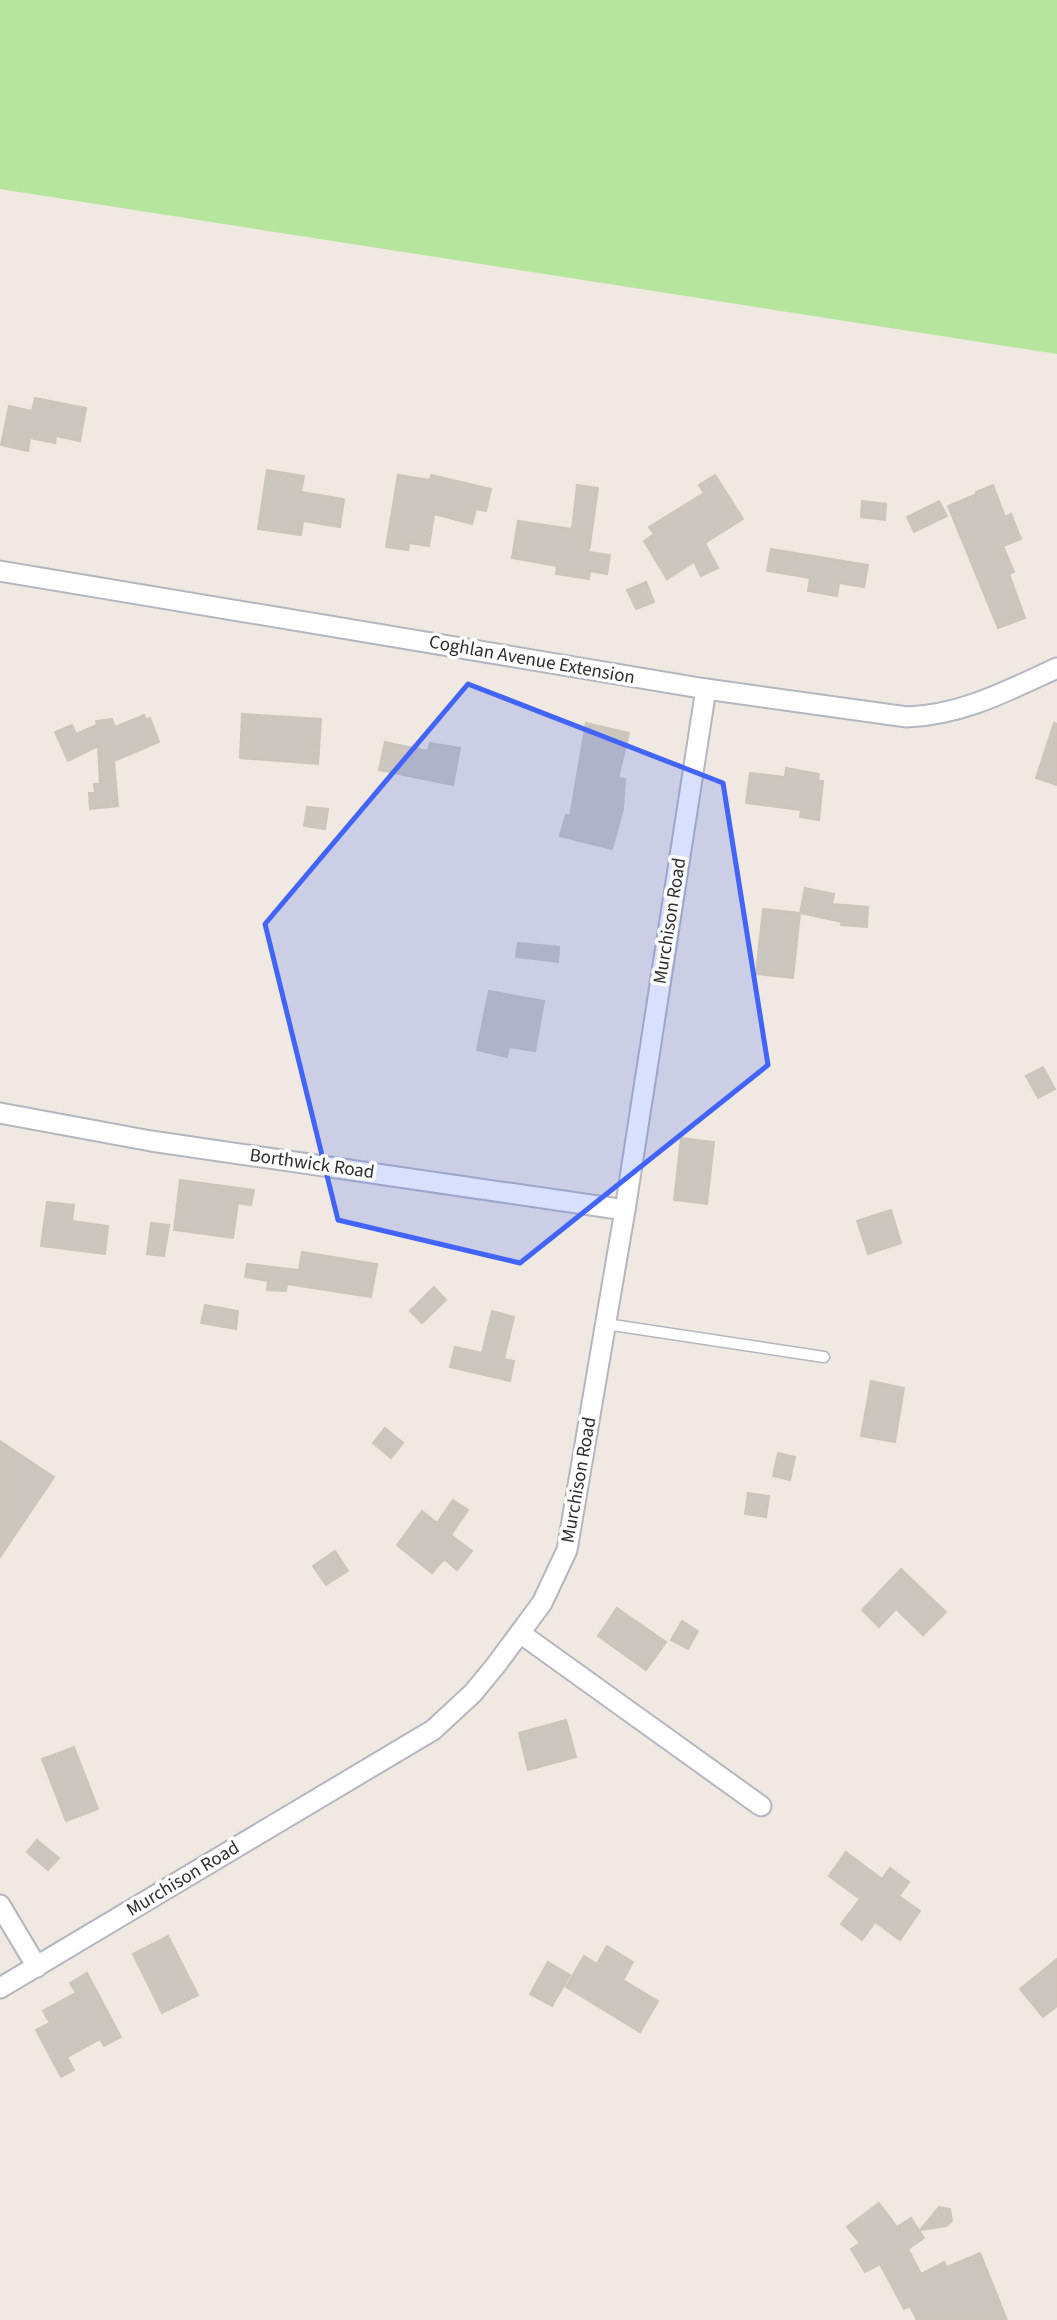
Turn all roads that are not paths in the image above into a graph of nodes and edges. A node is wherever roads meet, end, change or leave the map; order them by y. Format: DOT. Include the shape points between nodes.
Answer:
graph roads {
  1 [pos="0,571"];
  2 [pos="1057,668"];
  3 [pos="706,689"];
  4 [pos="0,1113"];
  5 [pos="625,1210"];
  6 [pos="606,1324"];
  7 [pos="824,1357"];
  8 [pos="520,1633"];
  9 [pos="761,1806"];
  10 [pos="0,1905"];
  11 [pos="37,1967"];
  12 [pos="0,1988"];
  1 -- 3 [label="street, Coghlan Avenue Extension"];
  2 -- 3 [label="street, Coghlan Avenue Extension" via="957,711 932,716 907,717"];
  3 -- 5 [label="street, Murchison Road"];
  4 -- 5 [label="street, Borthwick Road" via="152,1141"];
  5 -- 6 [label="street, Murchison Road"];
  6 -- 7 [label="lane"];
  6 -- 8 [label="street, Murchison Road" via="567,1550 542,1603"];
  8 -- 9 [label="street"];
  8 -- 11 [label="street, Murchison Road" via="473,1693 433,1730"];
  10 -- 11 [label="street"];
  11 -- 12 [label="street, Murchison Road"];
}
